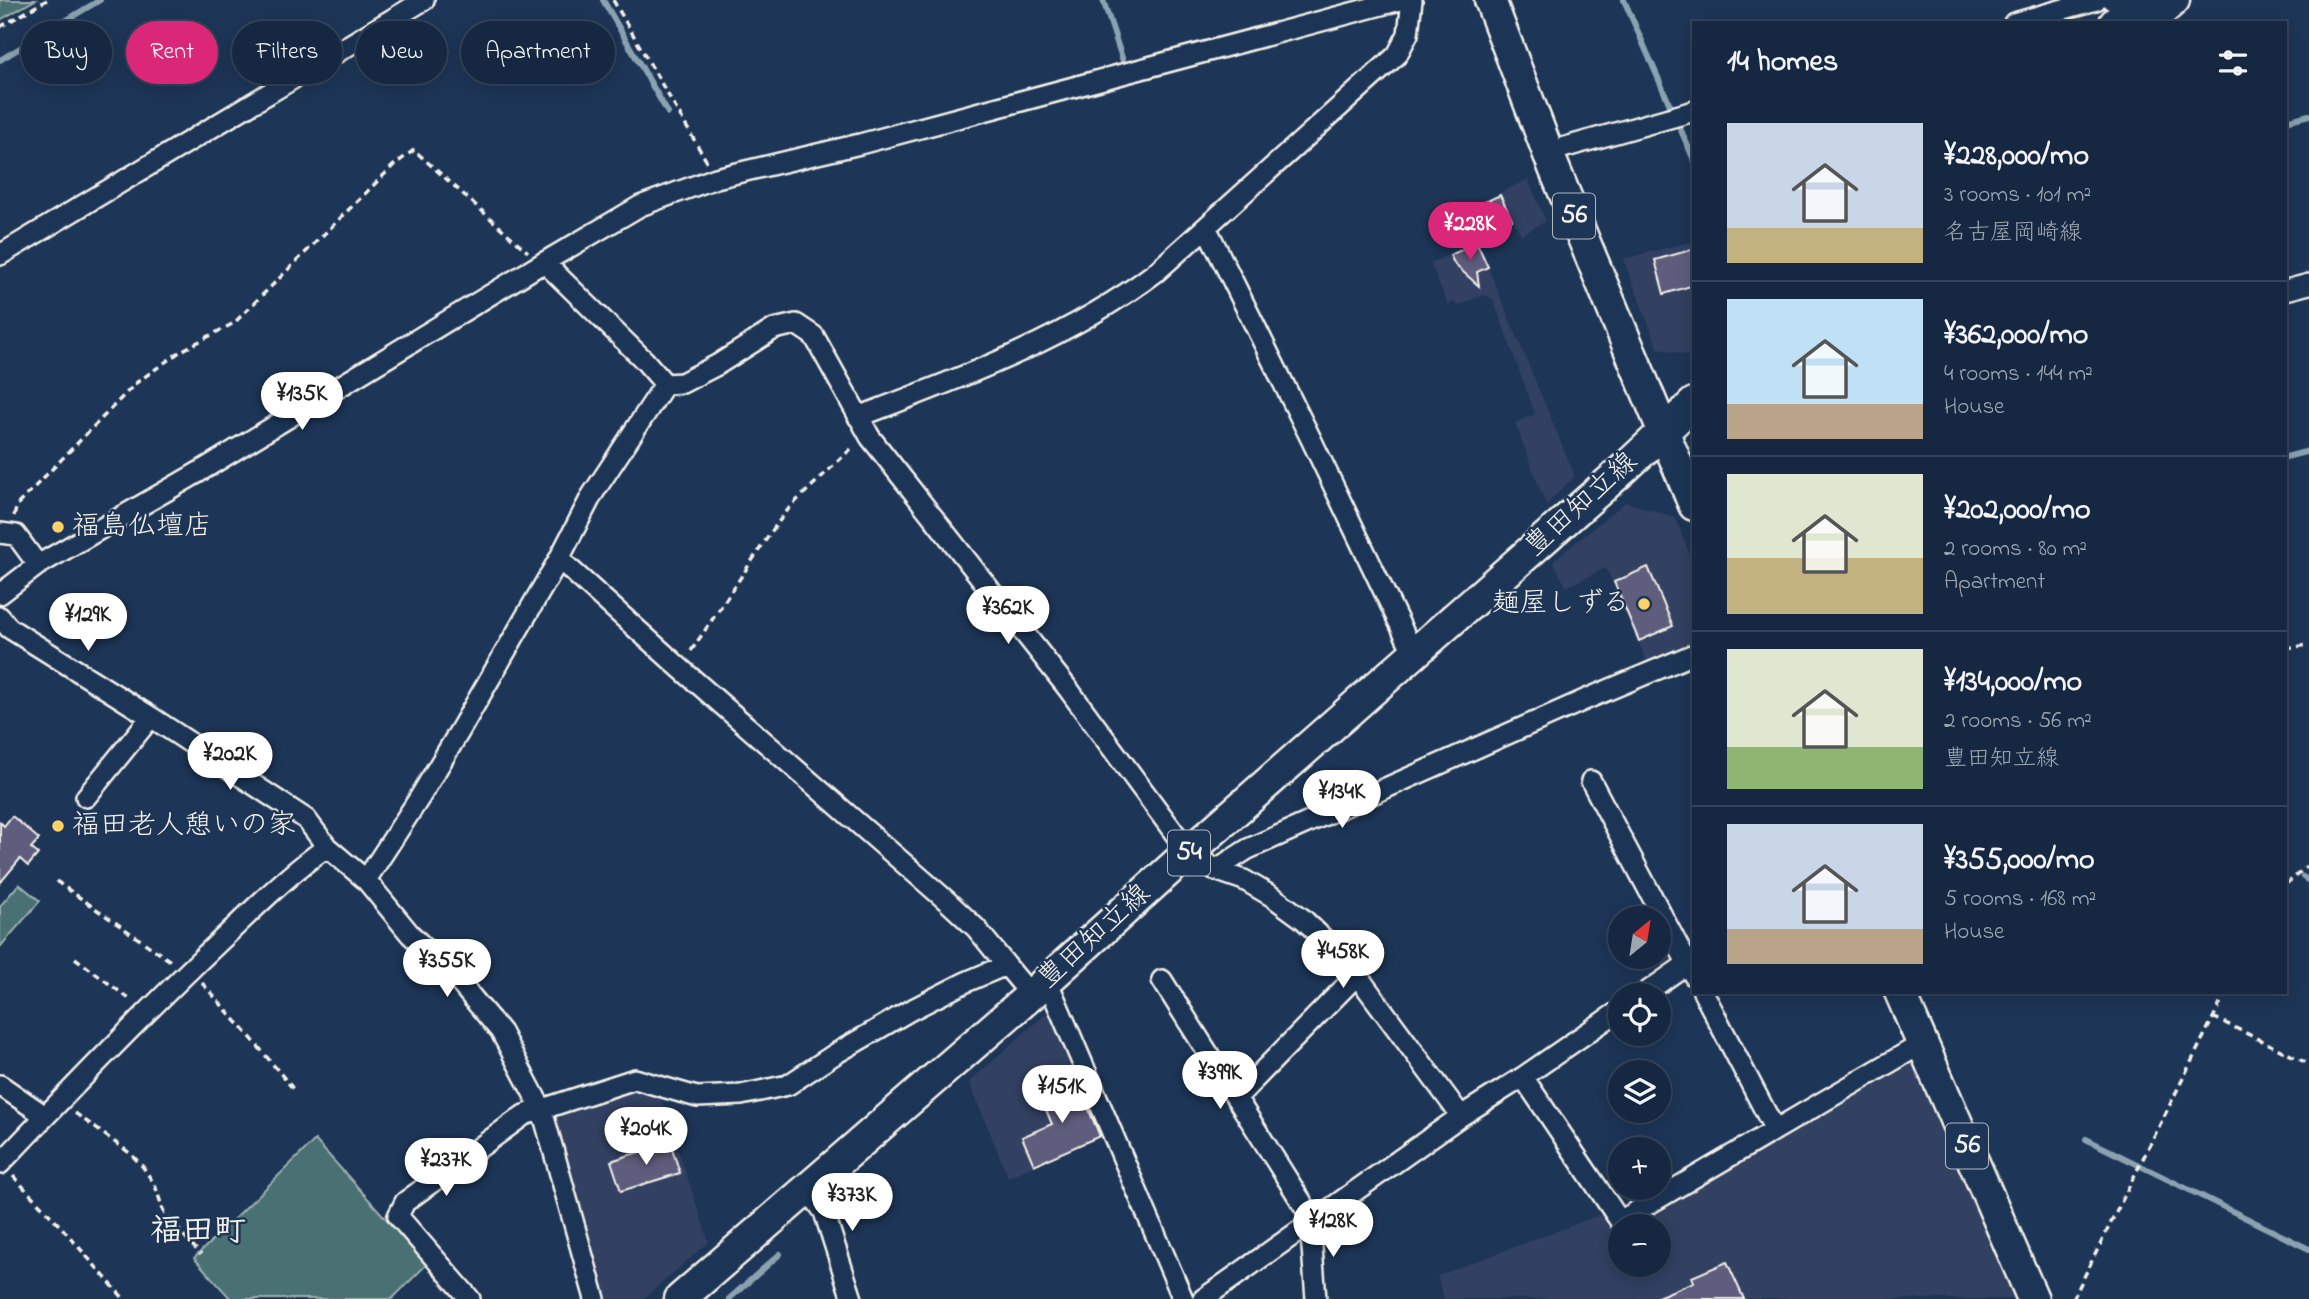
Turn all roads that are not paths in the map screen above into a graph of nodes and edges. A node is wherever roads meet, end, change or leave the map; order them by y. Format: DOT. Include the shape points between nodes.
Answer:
graph roads {
  1 [pos="424,0"];
  2 [pos="1400,0"];
  3 [pos="1412,0"];
  4 [pos="1490,0"];
  5 [pos="2096,0"];
  6 [pos="2174,0"];
  7 [pos="2129,11"];
  8 [pos="2021,21"];
  9 [pos="1692,112"];
  10 [pos="1548,152"];
  11 [pos="1206,227"];
  12 [pos="0,255"];
  13 [pos="543,263"];
  14 [pos="2309,284"];
  15 [pos="2287,290"];
  16 [pos="665,384"];
  17 [pos="1692,404"];
  18 [pos="858,417"];
  19 [pos="1664,430"];
  20 [pos="1692,500"];
  21 [pos="8,534"];
  22 [pos="559,559"];
  23 [pos="38,565"];
  24 [pos="0,594"];
  25 [pos="0,617"];
  26 [pos="1414,654"];
  27 [pos="1692,655"];
  28 [pos="151,717"];
  29 [pos="1591,781"];
  30 [pos="86,797"];
  31 [pos="327,847"];
  32 [pos="1191,851"];
  33 [pos="1215,870"];
  34 [pos="366,880"];
  35 [pos="1006,965"];
  36 [pos="1692,966"];
  37 [pos="1357,975"];
  38 [pos="1162,980"];
  39 [pos="1663,983"];
  40 [pos="1039,987"];
  41 [pos="1704,994"];
  42 [pos="1901,994"];
  43 [pos="1608,1018"];
  44 [pos="1923,1043"];
  45 [pos="1523,1077"];
  46 [pos="0,1085"];
  47 [pos="1236,1098"];
  48 [pos="542,1110"];
  49 [pos="45,1116"];
  50 [pos="1461,1116"];
  51 [pos="1775,1130"];
  52 [pos="0,1164"];
  53 [pos="808,1189"];
  54 [pos="1311,1221"];
  55 [pos="470,1299"];
  56 [pos="595,1299"];
  57 [pos="680,1299"];
  58 [pos="852,1299"];
  59 [pos="1183,1299"];
  60 [pos="1203,1299"];
  61 [pos="1316,1299"];
  62 [pos="2032,1299"];
  1 -- 12 [label="street"];
  2 -- 13 [label="street" via="716,178 640,206"];
  3 -- 11 [label="street" via="1408,34 1397,55"];
  4 -- 10 [label="main road, 56"];
  5 -- 8 [label="street"];
  6 -- 7 [label="main road"];
  9 -- 10 [label="street"];
  10 -- 19 [label="main road, 56"];
  11 -- 18 [label="street" via="1125,296 1078,322 1014,354"];
  11 -- 26 [label="street"];
  13 -- 16 [label="street"];
  13 -- 23 [label="street"];
  14 -- 15 [label="street"];
  16 -- 18 [label="street" via="682,383 774,329 796,324 814,336"];
  16 -- 22 [label="street" via="592,495"];
  17 -- 19 [label="main road, 豊田知立線 / 54"];
  18 -- 32 [label="street"];
  19 -- 20 [label="main road, 56"];
  19 -- 26 [label="main road, 豊田知立線 / 54"];
  21 -- 23 [label="street"];
  22 -- 34 [label="street" via="420,797"];
  22 -- 35 [label="street" via="976,928"];
  23 -- 24 [label="street"];
  25 -- 28 [label="street" via="9,628"];
  26 -- 32 [label="main road, 豊田知立線 / 54"];
  27 -- 33 [label="street" via="1248,849"];
  28 -- 30 [label="street"];
  28 -- 31 [label="street" via="306,819"];
  29 -- 36 [label="street"];
  31 -- 34 [label="street"];
  31 -- 49 [label="street" via="299,866 188,971"];
  32 -- 33 [label="street"];
  32 -- 40 [label="main road, 豊田知立線 / 54"];
  33 -- 37 [label="street" via="1244,880 1303,919"];
  34 -- 48 [label="street" via="501,1032"];
  35 -- 40 [label="street"];
  35 -- 48 [label="street" via="909,1011 788,1085 741,1095 696,1097 635,1079"];
  36 -- 39 [label="street"];
  37 -- 47 [label="street"];
  37 -- 50 [label="street"];
  38 -- 47 [label="street"];
  40 -- 53 [label="main road, 豊田知立線 / 54"];
  40 -- 59 [label="street"];
  41 -- 51 [label="street"];
  42 -- 44 [label="main road, 56"];
  43 -- 45 [label="street"];
  44 -- 51 [label="street"];
  44 -- 62 [label="main road, 56"];
  45 -- 50 [label="street"];
  45 -- 51 [label="street" via="1620,1221"];
  46 -- 49 [label="street"];
  47 -- 54 [label="street"];
  48 -- 55 [label="street" via="524,1115 405,1202 398,1216"];
  48 -- 56 [label="street"];
  49 -- 52 [label="street"];
  50 -- 54 [label="street"];
  53 -- 57 [label="main road, 豊田知立線 / 54"];
  53 -- 58 [label="street" via="824,1212"];
  54 -- 60 [label="street"];
  54 -- 61 [label="street"];
}
